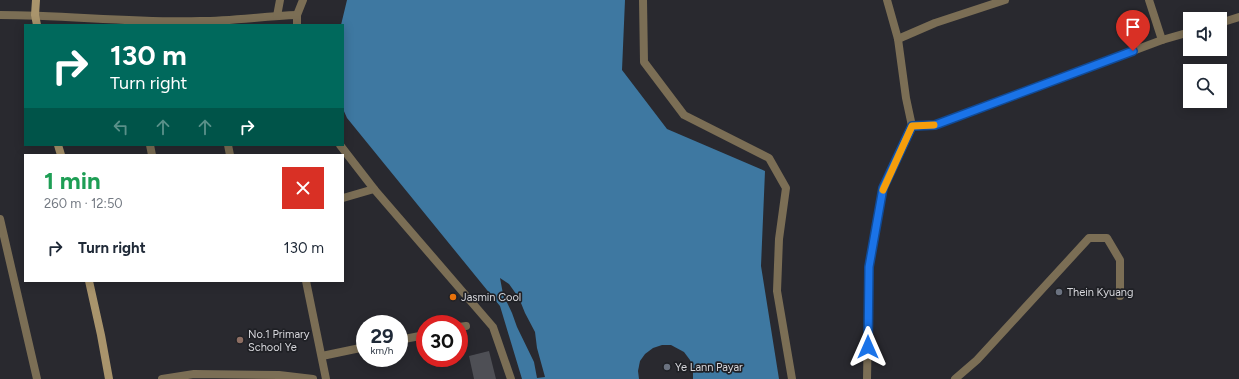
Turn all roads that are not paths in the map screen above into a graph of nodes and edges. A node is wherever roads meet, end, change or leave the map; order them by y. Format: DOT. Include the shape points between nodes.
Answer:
graph roads {
  1 [pos="36,0"];
  2 [pos="280,0"];
  3 [pos="303,0"];
  4 [pos="643,0"];
  5 [pos="887,0"];
  6 [pos="1005,0"];
  7 [pos="1149,0"];
  8 [pos="0,14"];
  9 [pos="35,15"];
  10 [pos="297,15"];
  11 [pos="277,16"];
  12 [pos="1239,17"];
  13 [pos="1227,21"];
  14 [pos="126,23"];
  15 [pos="202,23"];
  16 [pos="37,24"];
  17 [pos="297,24"];
  18 [pos="1183,34"];
  19 [pos="898,39"];
  20 [pos="1162,40"];
  21 [pos="912,126"];
  22 [pos="341,146"];
  23 [pos="374,189"];
  24 [pos="344,198"];
  25 [pos="0,219"];
  26 [pos="89,282"];
  27 [pos="306,282"];
  28 [pos="1120,296"];
  29 [pos="356,349"];
  30 [pos="322,356"];
  31 [pos="37,379"];
  32 [pos="109,379"];
  33 [pos="162,379"];
  34 [pos="313,379"];
  35 [pos="326,379"];
  36 [pos="511,379"];
  37 [pos="792,379"];
  38 [pos="867,379"];
  39 [pos="955,379"];
  1 -- 9 [label="street"];
  2 -- 11 [label="street"];
  3 -- 10 [label="street"];
  4 -- 37 [label="street" via="644,62 684,115 769,158 786,188 779,239 777,291"];
  5 -- 19 [label="street"];
  6 -- 19 [label="street" via="935,23"];
  7 -- 20 [label="street"];
  8 -- 9 [label="street"];
  9 -- 14 [label="street"];
  9 -- 16 [label="street"];
  10 -- 11 [label="street"];
  10 -- 17 [label="street"];
  11 -- 15 [label="street"];
  12 -- 13 [label="street"];
  14 -- 15 [label="street"];
  18 -- 20 [label="street"];
  19 -- 21 [label="street"];
  20 -- 21 [label="street" via="935,125"];
  21 -- 38 [label="street" via="883,188 869,267"];
  22 -- 23 [label="street"];
  23 -- 24 [label="street"];
  23 -- 36 [label="street" via="493,327"];
  25 -- 31 [label="street"];
  26 -- 32 [label="street"];
  27 -- 30 [label="street"];
  28 -- 39 [label="street" via="1120,260 1107,238 1089,238 977,360"];
  29 -- 30 [label="street"];
  30 -- 35 [label="street"];
  33 -- 34 [label="street" via="194,374 279,375"];
}
